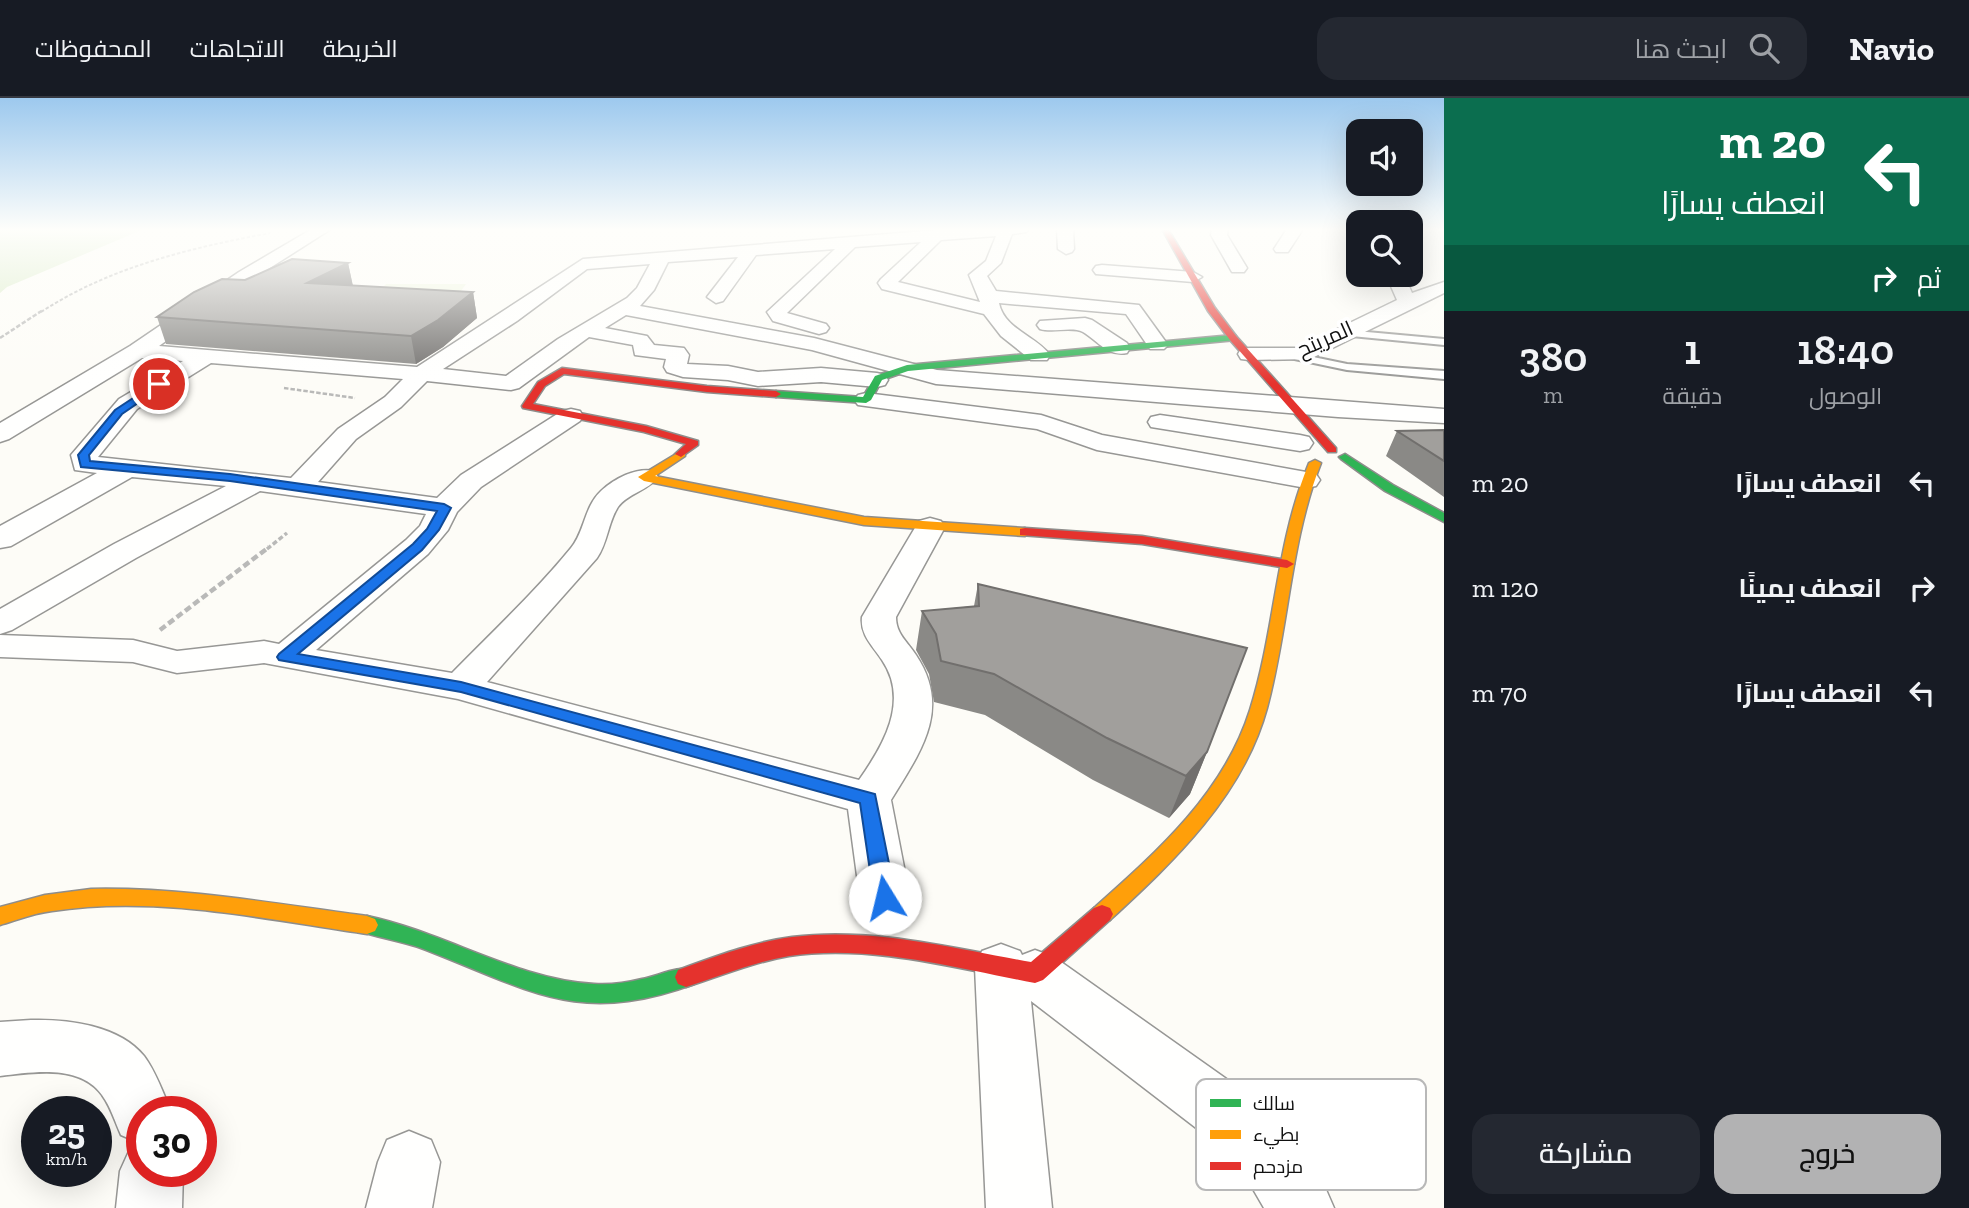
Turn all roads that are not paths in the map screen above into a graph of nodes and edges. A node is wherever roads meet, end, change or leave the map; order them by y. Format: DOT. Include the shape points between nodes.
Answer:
graph roads {
  1 [pos="238,281"];
  2 [pos="558,281"];
  3 [pos="648,281"];
  4 [pos="728,281"];
  5 [pos="810,281"];
  6 [pos="889,281"];
  7 [pos="980,281"];
  8 [pos="1196,281"];
  9 [pos="1400,287"];
  10 [pos="1444,287"];
  11 [pos="716,297"];
  12 [pos="1407,302"];
  13 [pos="990,303"];
  14 [pos="624,309"];
  15 [pos="588,331"];
  16 [pos="1008,332"];
  17 [pos="1345,333"];
  18 [pos="1233,338"];
  19 [pos="1444,342"];
  20 [pos="1157,345"];
  21 [pos="1119,348"];
  22 [pos="138,351"];
  23 [pos="1249,354"];
  24 [pos="1039,355"];
  25 [pos="1289,355"];
  26 [pos="206,357"];
  27 [pos="955,364"];
  28 [pos="907,368"];
  29 [pos="421,374"];
  30 [pos="1444,375"];
  31 [pos="871,390"];
  32 [pos="1298,411"];
  33 [pos="571,416"];
  34 [pos="1444,416"];
  35 [pos="1160,422"];
  36 [pos="0,434"];
  37 [pos="1338,453"];
  38 [pos="1309,460"];
  39 [pos="127,468"];
  40 [pos="644,477"];
  41 [pos="256,482"];
  42 [pos="298,487"];
  43 [pos="1416,503"];
  44 [pos="444,508"];
  45 [pos="1444,518"];
  46 [pos="930,527"];
  47 [pos="0,539"];
  48 [pos="1287,564"];
  49 [pos="0,623"];
  50 [pos="0,646"];
  51 [pos="285,657"];
  52 [pos="461,687"];
  53 [pos="869,799"];
  54 [pos="885,898"];
  55 [pos="0,916"];
  56 [pos="1018,970"];
  57 [pos="0,1049"];
  58 [pos="1196,1094"];
  59 [pos="133,1096"];
  60 [pos="151,1187"];
  61 [pos="1290,1190"];
  62 [pos="149,1208"];
  63 [pos="1019,1208"];
  64 [pos="1301,1208"];
  1 -- 22 [label="street"];
  2 -- 29 [label="street"];
  3 -- 14 [label="street" via="639,297"];
  4 -- 11 [label="street"];
  5 -- 27 [label="street" via="777,316"];
  6 -- 13 [label="street" via="888,285"];
  7 -- 13 [label="street"];
  8 -- 18 [label="street"];
  9 -- 12 [label="street"];
  10 -- 12 [label="street, المريتح"];
  12 -- 17 [label="street, المريتح"];
  13 -- 16 [label="street"];
  13 -- 20 [label="street" via="1017,298 1135,311"];
  14 -- 15 [label="street"];
  14 -- 28 [label="street" via="775,336"];
  15 -- 29 [label="street" via="511,383"];
  15 -- 31 [label="street" via="640,340 645,351 676,353 675,367 683,370 758,379 821,375"];
  16 -- 21 [label="street" via="1081,323"];
  16 -- 24 [label="street"];
  17 -- 19 [label="lane"];
  17 -- 25 [label="street, المريتح" via="1302,354"];
  18 -- 20 [label="street"];
  18 -- 23 [label="street"];
  20 -- 21 [label="street"];
  21 -- 24 [label="street"];
  22 -- 26 [label="street"];
  22 -- 36 [label="street"];
  23 -- 25 [label="street, المريتح"];
  23 -- 32 [label="street"];
  24 -- 27 [label="street"];
  25 -- 30 [label="lane" via="1347,367"];
  26 -- 29 [label="street"];
  26 -- 39 [label="street" via="128,404 84,455 85,464"];
  27 -- 28 [label="street"];
  28 -- 31 [label="street" via="887,373"];
  28 -- 32 [label="street" via="945,378"];
  29 -- 42 [label="street" via="393,402 347,434"];
  31 -- 33 [label="street" via="706,389 567,371 552,373 527,406"];
  31 -- 38 [label="street" via="1041,422 1097,442"];
  32 -- 34 [label="street"];
  32 -- 37 [label="street"];
  32 -- 38 [label="street"];
  33 -- 40 [label="street" via="638,427 694,443"];
  33 -- 44 [label="street" via="492,465"];
  35 -- 38 [label="street"];
  37 -- 38 [label="street"];
  37 -- 38 [label="street" via="1343,464"];
  37 -- 43 [label="street"];
  38 -- 43 [label="street"];
  38 -- 48 [label="street"];
  39 -- 41 [label="street"];
  39 -- 47 [label="street"];
  40 -- 46 [label="street" via="827,516"];
  40 -- 52 [label="street" via="607,502 586,551"];
  41 -- 42 [label="street"];
  41 -- 49 [label="street"];
  42 -- 44 [label="street"];
  43 -- 45 [label="street"];
  44 -- 51 [label="street" via="417,547"];
  46 -- 48 [label="street" via="1142,540"];
  46 -- 53 [label="street" via="879,617 881,636 901,658 914,684 916,708 899,753"];
  48 -- 56 [label="street" via="1257,713 1239,757 1210,806 1164,856"];
  50 -- 51 [label="street" via="133,651 177,662 264,652"];
  51 -- 52 [label="street"];
  52 -- 53 [label="street"];
  53 -- 54 [label="street"];
  55 -- 56 [label="street" via="49,902 177,898 407,933 552,986 590,993 662,987 793,946 892,949"];
  56 -- 58 [label="street"];
  56 -- 63 [label="street"];
  57 -- 59 [label="street" via="44,1044 93,1053 121,1072"];
  60 -- 62 [label="street"];
  61 -- 64 [label="street"];
}
